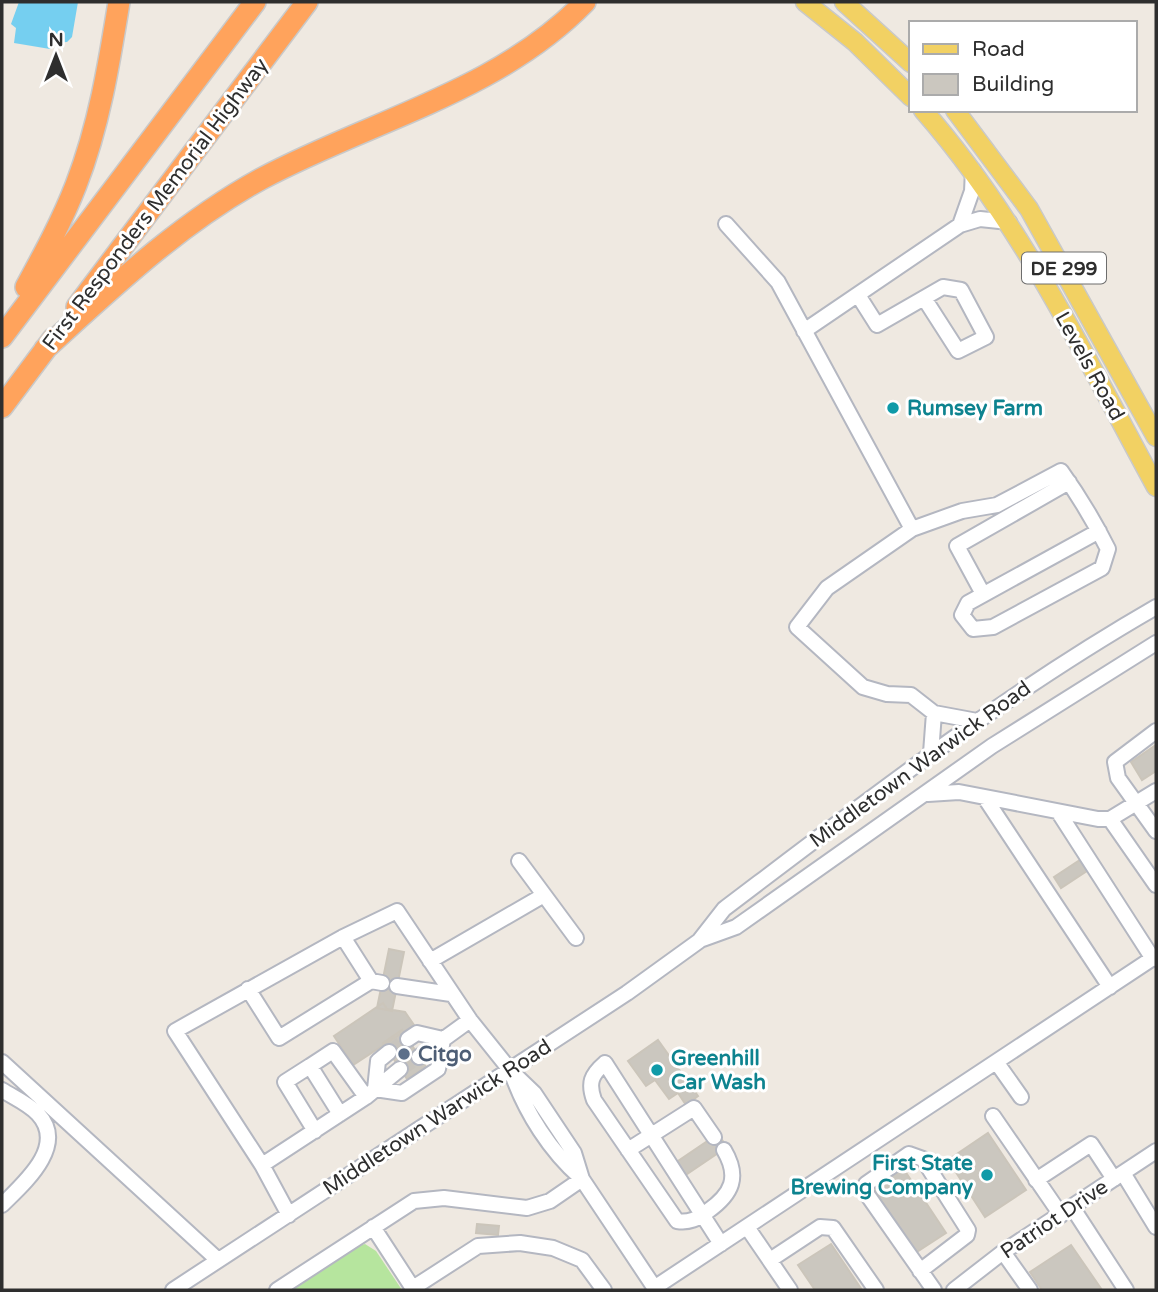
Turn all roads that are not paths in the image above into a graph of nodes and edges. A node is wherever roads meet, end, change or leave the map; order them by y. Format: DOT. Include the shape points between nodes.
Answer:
graph roads {
  1 [pos="119,2"];
  2 [pos="255,2"];
  3 [pos="307,2"];
  4 [pos="585,2"];
  5 [pos="805,2"];
  6 [pos="844,2"];
  7 [pos="909,61"];
  8 [pos="909,95"];
  9 [pos="925,112"];
  10 [pos="956,112"];
  11 [pos="973,170"];
  12 [pos="1009,222"];
  13 [pos="726,224"];
  14 [pos="960,225"];
  15 [pos="858,295"];
  16 [pos="924,298"];
  17 [pos="804,331"];
  18 [pos="2,335"];
  19 [pos="45,349"];
  20 [pos="2,407"];
  21 [pos="1156,437"];
  22 [pos="1069,482"];
  23 [pos="1156,487"];
  24 [pos="912,529"];
  25 [pos="1099,531"];
  26 [pos="983,594"];
  27 [pos="1156,607"];
  28 [pos="1156,643"];
  29 [pos="933,713"];
  30 [pos="977,721"];
  31 [pos="1156,731"];
  32 [pos="931,753"];
  33 [pos="1156,790"];
  34 [pos="923,795"];
  35 [pos="985,798"];
  36 [pos="1136,805"];
  37 [pos="1059,813"];
  38 [pos="1110,819"];
  39 [pos="1156,831"];
  40 [pos="519,861"];
  41 [pos="1156,885"];
  42 [pos="544,895"];
  43 [pos="343,937"];
  44 [pos="576,938"];
  45 [pos="699,941"];
  46 [pos="1155,958"];
  47 [pos="430,961"];
  48 [pos="383,984"];
  49 [pos="1111,987"];
  50 [pos="248,989"];
  51 [pos="452,993"];
  52 [pos="470,1020"];
  53 [pos="408,1039"];
  54 [pos="443,1039"];
  55 [pos="389,1052"];
  56 [pos="419,1057"];
  57 [pos="997,1063"];
  58 [pos="4,1065"];
  59 [pos="310,1066"];
  60 [pos="400,1069"];
  61 [pos="510,1070"];
  62 [pos="2,1090"];
  63 [pos="370,1093"];
  64 [pos="1021,1097"];
  65 [pos="340,1114"];
  66 [pos="993,1116"];
  67 [pos="315,1131"];
  68 [pos="651,1134"];
  69 [pos="714,1137"];
  70 [pos="628,1150"];
  71 [pos="724,1150"];
  72 [pos="1156,1151"];
  73 [pos="262,1165"];
  74 [pos="1119,1176"];
  75 [pos="582,1179"];
  76 [pos="1036,1180"];
  77 [pos="2,1205"];
  78 [pos="1066,1211"];
  79 [pos="289,1215"];
  80 [pos="703,1215"];
  81 [pos="373,1227"];
  82 [pos="747,1227"];
  83 [pos="1156,1227"];
  84 [pos="721,1244"];
  85 [pos="1003,1252"];
  86 [pos="770,1260"];
  87 [pos="218,1261"];
  88 [pos="919,1271"];
  89 [pos="970,1285"];
  90 [pos="414,1289"];
  91 [pos="655,1289"];
  92 [pos="173,1290"];
  93 [pos="277,1290"];
  94 [pos="604,1290"];
  95 [pos="790,1290"];
  96 [pos="876,1290"];
  97 [pos="934,1290"];
  98 [pos="954,1290"];
  99 [pos="1030,1290"];
  100 [pos="1126,1290"];
  1 -- 18 [label="highway" via="103,93 76,184"];
  2 -- 18 [label="highway, First Responders Memorial Highway"];
  3 -- 19 [label="highway, First Responders Memorial Highway"];
  4 -- 19 [label="highway" via="553,32 494,71 264,178 212,209 138,264"];
  5 -- 8 [label="main road" via="855,42"];
  6 -- 7 [label="main road"];
  9 -- 11 [label="main road, Levels Road / DE 299"];
  10 -- 21 [label="main road, Levels Road / DE 299" via="1029,209"];
  11 -- 12 [label="main road, Levels Road / DE 299"];
  11 -- 14 [label="street" via="972,191"];
  12 -- 14 [label="street" via="979,219"];
  12 -- 23 [label="main road, Levels Road / DE 299"];
  13 -- 17 [label="street" via="778,282"];
  14 -- 15 [label="street"];
  15 -- 16 [label="street" via="877,325"];
  15 -- 17 [label="street"];
  16 -- 16 [label="street" via="943,287 961,290 986,337 958,351"];
  17 -- 24 [label="street"];
  19 -- 20 [label="highway, First Responders Memorial Highway"];
  22 -- 24 [label="street" via="1061,471 997,505 962,511"];
  22 -- 25 [label="street"];
  22 -- 26 [label="street" via="957,546"];
  24 -- 29 [label="street" via="827,588 797,627 863,687 911,695"];
  25 -- 26 [label="street"];
  25 -- 26 [label="street" via="1108,549 1102,568 993,627 973,629 962,615 968,603"];
  27 -- 30 [label="street, Middletown Warwick Road"];
  28 -- 34 [label="street, Middletown Warwick Road" via="1043,712"];
  29 -- 30 [label="street"];
  29 -- 32 [label="street"];
  30 -- 32 [label="street, Middletown Warwick Road"];
  31 -- 36 [label="street" via="1115,762 1118,778"];
  32 -- 45 [label="street, Middletown Warwick Road" via="724,909"];
  33 -- 36 [label="street"];
  34 -- 35 [label="street" via="948,791"];
  34 -- 45 [label="street, Middletown Warwick Road" via="736,927"];
  35 -- 37 [label="street"];
  35 -- 49 [label="street"];
  36 -- 38 [label="street"];
  36 -- 39 [label="street"];
  37 -- 38 [label="street"];
  37 -- 46 [label="street"];
  38 -- 41 [label="street"];
  40 -- 42 [label="street"];
  42 -- 44 [label="street"];
  42 -- 47 [label="street"];
  43 -- 47 [label="street" via="397,911"];
  43 -- 48 [label="street"];
  43 -- 50 [label="street"];
  45 -- 61 [label="street, Middletown Warwick Road"];
  46 -- 49 [label="street"];
  47 -- 51 [label="street"];
  48 -- 50 [label="street" via="279,1038"];
  48 -- 51 [label="street"];
  49 -- 57 [label="street"];
  50 -- 73 [label="street" via="174,1031"];
  51 -- 52 [label="street"];
  52 -- 54 [label="street"];
  52 -- 61 [label="street"];
  53 -- 54 [label="street" via="416,1033"];
  54 -- 56 [label="street"];
  54 -- 63 [label="street" via="438,1069 402,1093"];
  55 -- 63 [label="street" via="378,1060"];
  57 -- 64 [label="street"];
  57 -- 82 [label="street"];
  58 -- 87 [label="street"];
  59 -- 63 [label="street" via="333,1051"];
  59 -- 65 [label="street"];
  59 -- 67 [label="street" via="285,1082"];
  60 -- 63 [label="street"];
  61 -- 75 [label="street" via="521,1101 561,1161"];
  61 -- 79 [label="street, Middletown Warwick Road"];
  62 -- 77 [label="street" via="44,1120 47,1146 36,1169"];
  63 -- 65 [label="street"];
  65 -- 67 [label="street"];
  66 -- 76 [label="street"];
  67 -- 73 [label="street"];
  68 -- 69 [label="street" via="694,1108"];
  68 -- 70 [label="street"];
  68 -- 70 [label="street" via="605,1063 593,1073 589,1086"];
  68 -- 80 [label="street"];
  70 -- 80 [label="street" via="677,1221 688,1223"];
  71 -- 80 [label="street" via="733,1178 725,1199"];
  72 -- 74 [label="street, Patriot Drive"];
  73 -- 79 [label="street"];
  74 -- 76 [label="street" via="1090,1144"];
  74 -- 78 [label="street, Patriot Drive"];
  74 -- 83 [label="street"];
  75 -- 81 [label="street" via="550,1201 527,1208 424,1199"];
  75 -- 91 [label="street"];
  76 -- 78 [label="street"];
  78 -- 85 [label="street, Patriot Drive"];
  78 -- 100 [label="street"];
  79 -- 87 [label="street, Middletown Warwick Road"];
  80 -- 84 [label="street"];
  81 -- 90 [label="street"];
  81 -- 93 [label="street"];
  82 -- 84 [label="street"];
  82 -- 86 [label="street"];
  84 -- 91 [label="street"];
  85 -- 89 [label="street, Patriot Drive"];
  85 -- 99 [label="street"];
  86 -- 95 [label="street"];
  86 -- 96 [label="street" via="820,1227 833,1228"];
  87 -- 92 [label="street, Middletown Warwick Road"];
  88 -- 88 [label="street" via="968,1230 923,1159 909,1154 864,1190"];
  88 -- 97 [label="street"];
  89 -- 98 [label="street, Patriot Drive"];
  90 -- 94 [label="street" via="478,1246 520,1243 553,1248 582,1260"];
}
